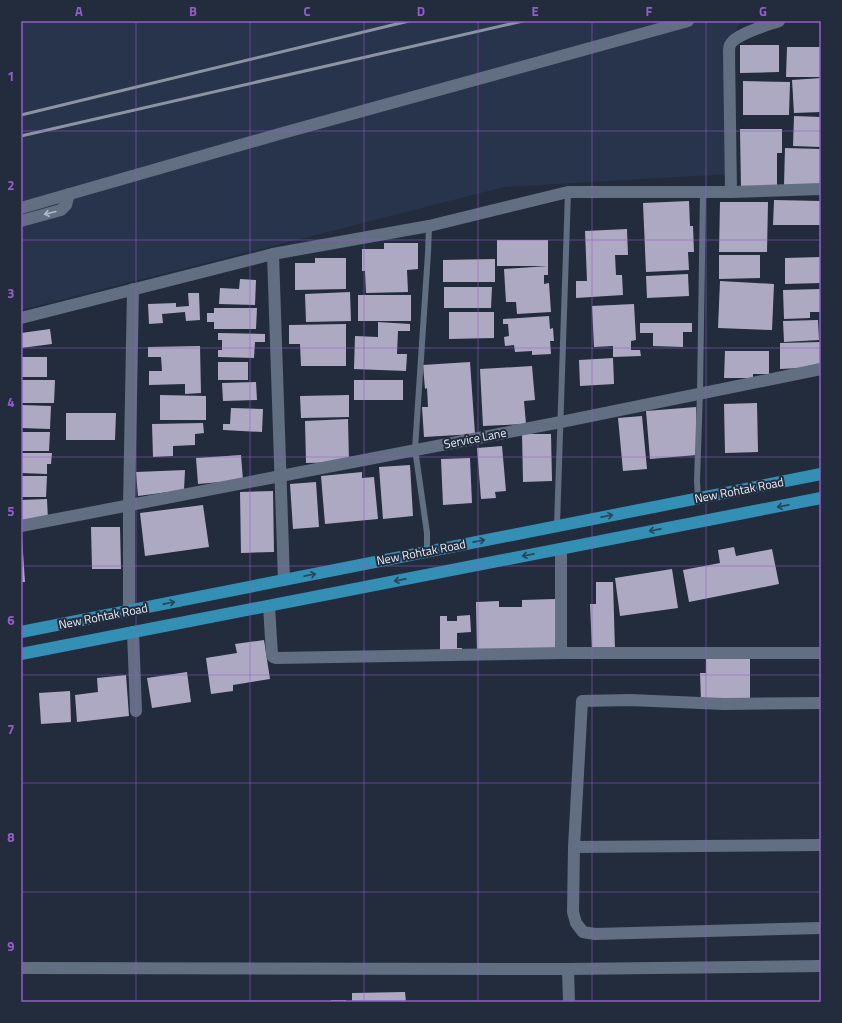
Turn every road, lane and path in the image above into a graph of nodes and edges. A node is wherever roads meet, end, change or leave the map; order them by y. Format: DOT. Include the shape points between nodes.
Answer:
graph roads {
  1 [pos="688,21"];
  2 [pos="780,21"];
  3 [pos="821,189"];
  4 [pos="568,192"];
  5 [pos="703,192"];
  6 [pos="731,192"];
  7 [pos="69,194"];
  8 [pos="21,208"];
  9 [pos="21,220"];
  10 [pos="428,226"];
  11 [pos="273,254"];
  12 [pos="133,289"];
  13 [pos="21,318"];
  14 [pos="821,368"];
  15 [pos="700,392"];
  16 [pos="560,422"];
  17 [pos="415,449"];
  18 [pos="821,474"];
  19 [pos="280,476"];
  20 [pos="698,498"];
  21 [pos="821,498"];
  22 [pos="129,505"];
  23 [pos="21,526"];
  24 [pos="557,526"];
  25 [pos="561,549"];
  26 [pos="427,551"];
  27 [pos="284,580"];
  28 [pos="268,606"];
  29 [pos="129,610"];
  30 [pos="21,632"];
  31 [pos="133,632"];
  32 [pos="563,653"];
  33 [pos="821,653"];
  34 [pos="21,654"];
  35 [pos="821,703"];
  36 [pos="136,711"];
  37 [pos="821,845"];
  38 [pos="574,847"];
  39 [pos="821,928"];
  40 [pos="821,966"];
  41 [pos="21,968"];
  42 [pos="568,969"];
  43 [pos="569,1002"];
  1 -- 7 [label="street"];
  2 -- 6 [label="street" via="744,34 734,39 730,45"];
  3 -- 6 [label="street"];
  4 -- 5 [label="street"];
  4 -- 10 [label="street"];
  4 -- 16 [label="lane"];
  5 -- 6 [label="street"];
  5 -- 15 [label="lane"];
  7 -- 8 [label="street"];
  7 -- 9 [label="street, one-way" via="66,205 61,210"];
  10 -- 11 [label="street"];
  10 -- 17 [label="lane"];
  11 -- 12 [label="street"];
  11 -- 19 [label="street"];
  12 -- 13 [label="street"];
  12 -- 22 [label="street"];
  14 -- 15 [label="street, Service Lane"];
  15 -- 16 [label="street, Service Lane"];
  15 -- 20 [label="lane"];
  16 -- 17 [label="street, Service Lane"];
  16 -- 24 [label="lane"];
  17 -- 19 [label="street, Service Lane"];
  17 -- 26 [label="lane" via="427,533"];
  18 -- 20 [label="main road, New Rohtak Road"];
  19 -- 22 [label="street, Service Lane"];
  19 -- 27 [label="street"];
  24 -- 20 [label="main road, New Rohtak Road, one-way"];
  21 -- 25 [label="main road, New Rohtak Road, one-way"];
  22 -- 23 [label="street, Service Lane"];
  22 -- 29 [label="street"];
  26 -- 24 [label="main road, New Rohtak Road, one-way"];
  25 -- 28 [label="main road, New Rohtak Road, one-way"];
  25 -- 32 [label="street"];
  27 -- 26 [label="main road, New Rohtak Road, one-way"];
  29 -- 27 [label="main road, New Rohtak Road, one-way"];
  28 -- 31 [label="main road, New Rohtak Road"];
  28 -- 32 [label="street" via="272,655 276,658"];
  29 -- 30 [label="main road, New Rohtak Road"];
  31 -- 34 [label="main road, New Rohtak Road"];
  31 -- 36 [label="street"];
  32 -- 33 [label="street"];
  35 -- 38 [label="street" via="582,701"];
  37 -- 38 [label="street"];
  38 -- 39 [label="street" via="573,912 576,923 583,932 595,934"];
  40 -- 42 [label="street"];
  41 -- 42 [label="street"];
  42 -- 43 [label="street"];
}
